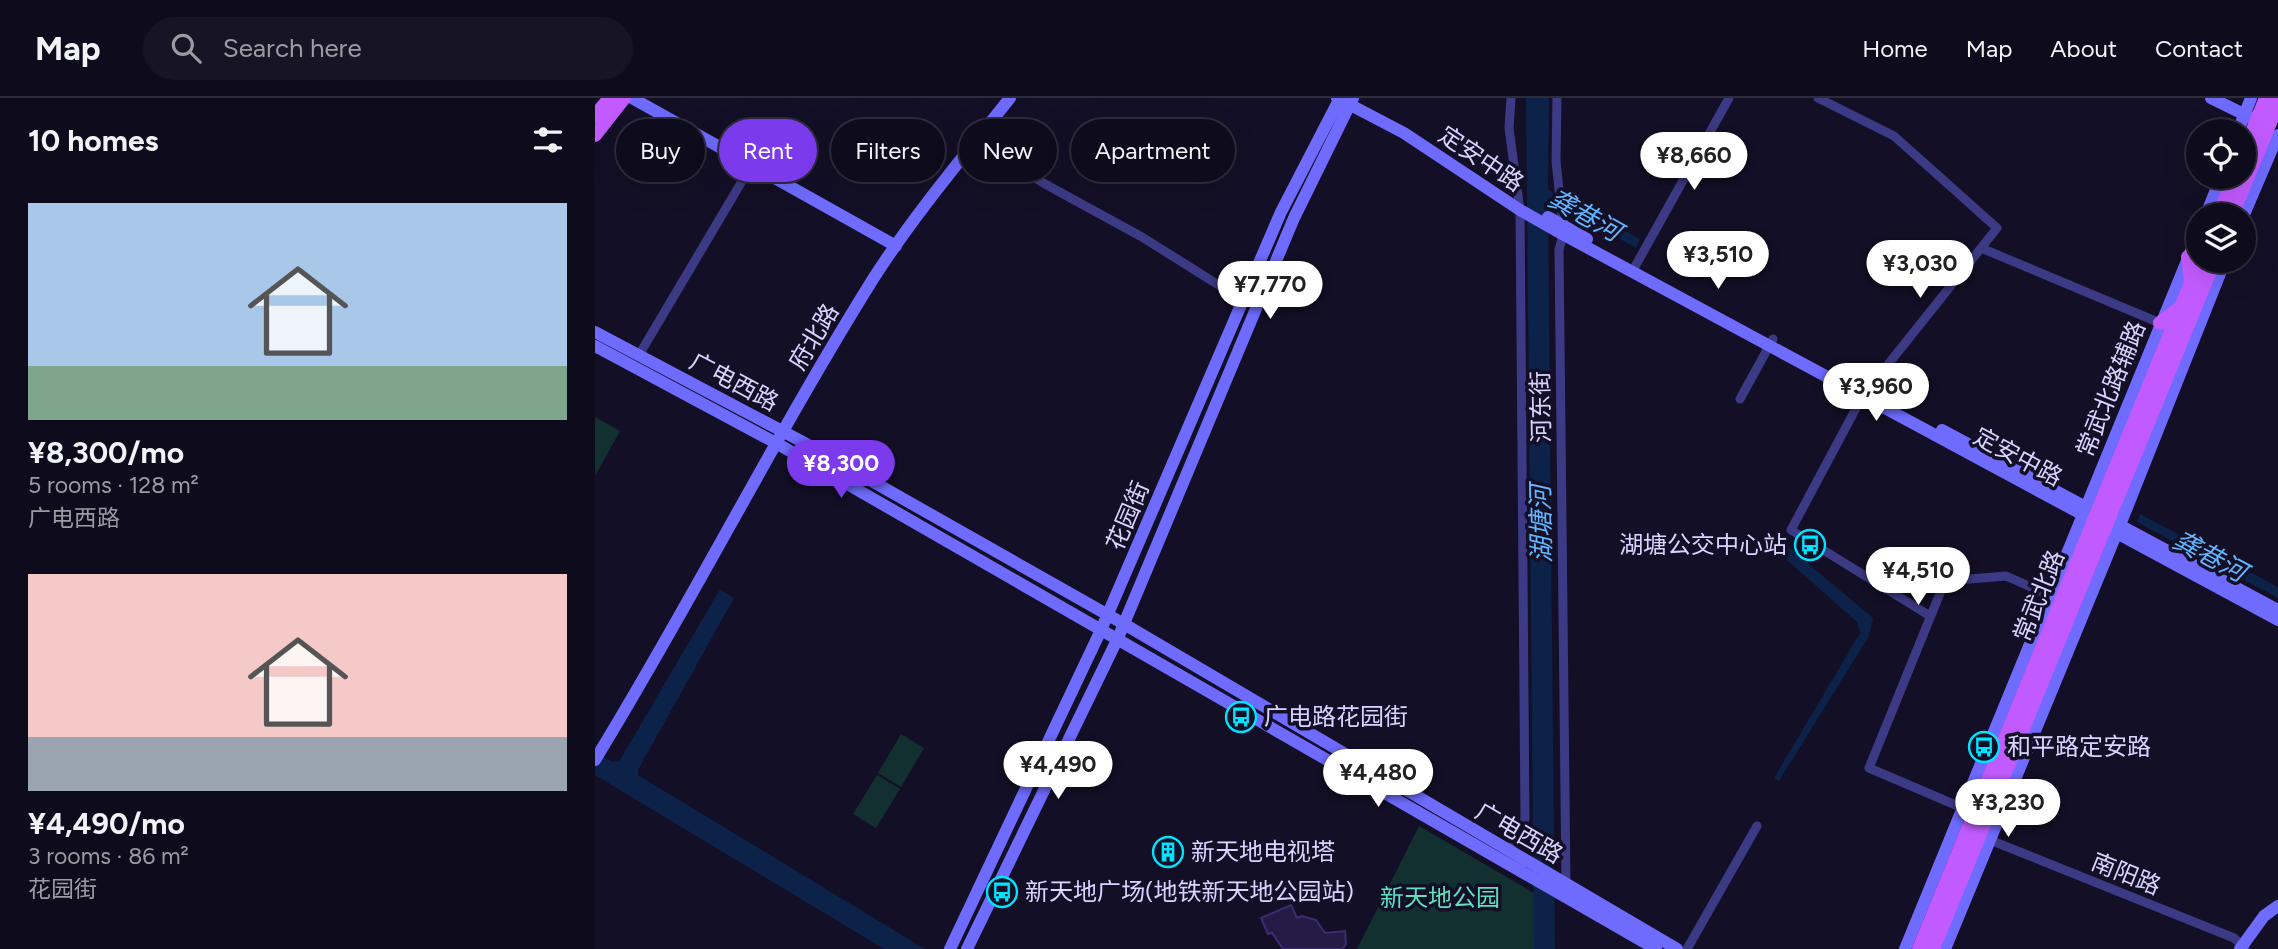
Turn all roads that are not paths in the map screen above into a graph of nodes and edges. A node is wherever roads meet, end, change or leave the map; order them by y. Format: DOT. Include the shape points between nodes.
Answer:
graph roads {
  1 [pos="610,98"];
  2 [pos="624,98"];
  3 [pos="632,98"];
  4 [pos="1010,98"];
  5 [pos="1511,98"];
  6 [pos="1557,98"];
  7 [pos="1729,98"];
  8 [pos="1818,98"];
  9 [pos="2211,98"];
  10 [pos="2228,98"];
  11 [pos="2266,98"];
  12 [pos="1346,99"];
  13 [pos="2278,103"];
  14 [pos="595,116"];
  15 [pos="994,119"];
  16 [pos="2263,119"];
  17 [pos="595,135"];
  18 [pos="719,148"];
  19 [pos="959,164"];
  20 [pos="742,182"];
  21 [pos="780,182"];
  22 [pos="1042,182"];
  23 [pos="2236,203"];
  24 [pos="1523,207"];
  25 [pos="1560,226"];
  26 [pos="896,246"];
  27 [pos="1981,248"];
  28 [pos="1634,269"];
  29 [pos="2187,273"];
  30 [pos="2193,273"];
  31 [pos="2207,273"];
  32 [pos="2219,273"];
  33 [pos="1244,301"];
  34 [pos="2189,306"];
  35 [pos="2160,323"];
  36 [pos="2193,325"];
  37 [pos="595,332"];
  38 [pos="1771,343"];
  39 [pos="595,346"];
  40 [pos="639,355"];
  41 [pos="1865,394"];
  42 [pos="1740,399"];
  43 [pos="779,438"];
  44 [pos="2102,521"];
  45 [pos="2051,596"];
  46 [pos="2278,610"];
  47 [pos="1108,615"];
  48 [pos="1930,616"];
  49 [pos="2278,620"];
  50 [pos="1124,624"];
  51 [pos="1101,630"];
  52 [pos="1118,638"];
  53 [pos="2036,699"];
  54 [pos="2041,716"];
  55 [pos="2026,723"];
  56 [pos="598,755"];
  57 [pos="1965,808"];
  58 [pos="1985,823"];
  59 [pos="1757,826"];
  60 [pos="1990,840"];
  61 [pos="1509,852"];
  62 [pos="1972,854"];
  63 [pos="1530,871"];
  64 [pos="1561,886"];
  65 [pos="1943,890"];
  66 [pos="1925,902"];
  67 [pos="2278,906"];
  68 [pos="1931,920"];
  69 [pos="2242,948"];
  70 [pos="950,949"];
  71 [pos="967,949"];
  72 [pos="1656,949"];
  73 [pos="1677,949"];
  74 [pos="1686,949"];
  75 [pos="1905,949"];
  76 [pos="1919,949"];
  77 [pos="1933,949"];
  78 [pos="1945,949"];
  1 -- 14 [label="main road"];
  2 -- 17 [label="main road"];
  3 -- 18 [label="main road"];
  4 -- 15 [label="main road, 府北路"];
  5 -- 24 [label="street" via="1509,128"];
  6 -- 25 [label="street, 河东街"];
  7 -- 28 [label="street"];
  8 -- 27 [label="street" via="1894,136 1997,228"];
  9 -- 16 [label="main road"];
  10 -- 16 [label="main road"];
  11 -- 16 [label="main road"];
  12 -- 24 [label="main road, 定安中路"];
  12 -- 33 [label="main road, 花园街" via="1281,212"];
  12 -- 50 [label="main road, 花园街"];
  13 -- 16 [label="main road"];
  16 -- 23 [label="main road"];
  19 -- 26 [label="main road, 府北路"];
  20 -- 40 [label="street"];
  21 -- 26 [label="main road"];
  22 -- 33 [label="street"];
  24 -- 25 [label="main road, 定安中路"];
  24 -- 61 [label="street" via="1525,819"];
  25 -- 28 [label="main road, 定安中路"];
  25 -- 64 [label="street, 河东街"];
  26 -- 43 [label="main road, 府北路"];
  27 -- 35 [label="street"];
  27 -- 41 [label="street"];
  28 -- 38 [label="main road, 定安中路"];
  29 -- 35 [label="main road, 常武北路辅路"];
  30 -- 34 [label="main road, 常武北路"];
  31 -- 34 [label="main road, 常武北路"];
  32 -- 36 [label="main road"];
  33 -- 47 [label="main road, 花园街"];
  34 -- 35 [label="main road"];
  34 -- 36 [label="main road, 常武北路"];
  34 -- 44 [label="main road, 常武北路"];
  35 -- 44 [label="main road, 常武北路辅路"];
  36 -- 44 [label="main road, 常武北路"];
  37 -- 40 [label="main road, 广电西路"];
  38 -- 41 [label="main road, 定安中路"];
  38 -- 42 [label="street"];
  39 -- 43 [label="main road, 广电西路"];
  40 -- 43 [label="main road, 广电西路"];
  41 -- 44 [label="main road, 定安中路"];
  41 -- 48 [label="street" via="1791,530"];
  43 -- 47 [label="main road, 广电西路"];
  43 -- 51 [label="main road, 广电西路"];
  43 -- 56 [label="main road, 府北路"];
  44 -- 45 [label="main road, 常武北路辅路"];
  44 -- 46 [label="main road, 定安中路"];
  44 -- 49 [label="main road, 定安中路"];
  44 -- 53 [label="main road, 常武北路"];
  44 -- 54 [label="main road, 常武北路辅路"];
  44 -- 65 [label="main road, 常武北路"];
  45 -- 48 [label="street" via="2006,576 1945,581"];
  45 -- 57 [label="main road, 常武北路辅路"];
  47 -- 50 [label="main road, 广电西路"];
  47 -- 51 [label="main road, 花园街"];
  48 -- 57 [label="street" via="1868,768"];
  50 -- 52 [label="main road, 花园街"];
  50 -- 61 [label="main road, 广电西路"];
  51 -- 52 [label="main road, 广电西路"];
  51 -- 70 [label="main road, 花园街"];
  52 -- 63 [label="main road, 广电西路"];
  52 -- 71 [label="main road, 花园街"];
  53 -- 54 [label="main road"];
  53 -- 55 [label="main road, 常武北路"];
  54 -- 55 [label="main road"];
  54 -- 60 [label="main road, 常武北路辅路"];
  55 -- 58 [label="main road, 常武北路"];
  57 -- 66 [label="main road, 常武北路辅路"];
  58 -- 60 [label="main road"];
  58 -- 62 [label="main road, 常武北路"];
  59 -- 74 [label="street"];
  60 -- 62 [label="main road"];
  60 -- 69 [label="street, 南阳路" via="2234,938"];
  60 -- 78 [label="main road, 常武北路辅路"];
  61 -- 63 [label="main road, 广电西路"];
  62 -- 77 [label="main road, 常武北路"];
  63 -- 64 [label="main road, 广电西路"];
  64 -- 72 [label="main road, 广电西路"];
  64 -- 73 [label="main road, 广电西路"];
  65 -- 66 [label="main road"];
  65 -- 68 [label="main road, 常武北路"];
  66 -- 68 [label="main road"];
  66 -- 75 [label="main road, 常武北路辅路"];
  67 -- 69 [label="main road" via="2264,916"];
  68 -- 76 [label="main road, 常武北路"];
}
